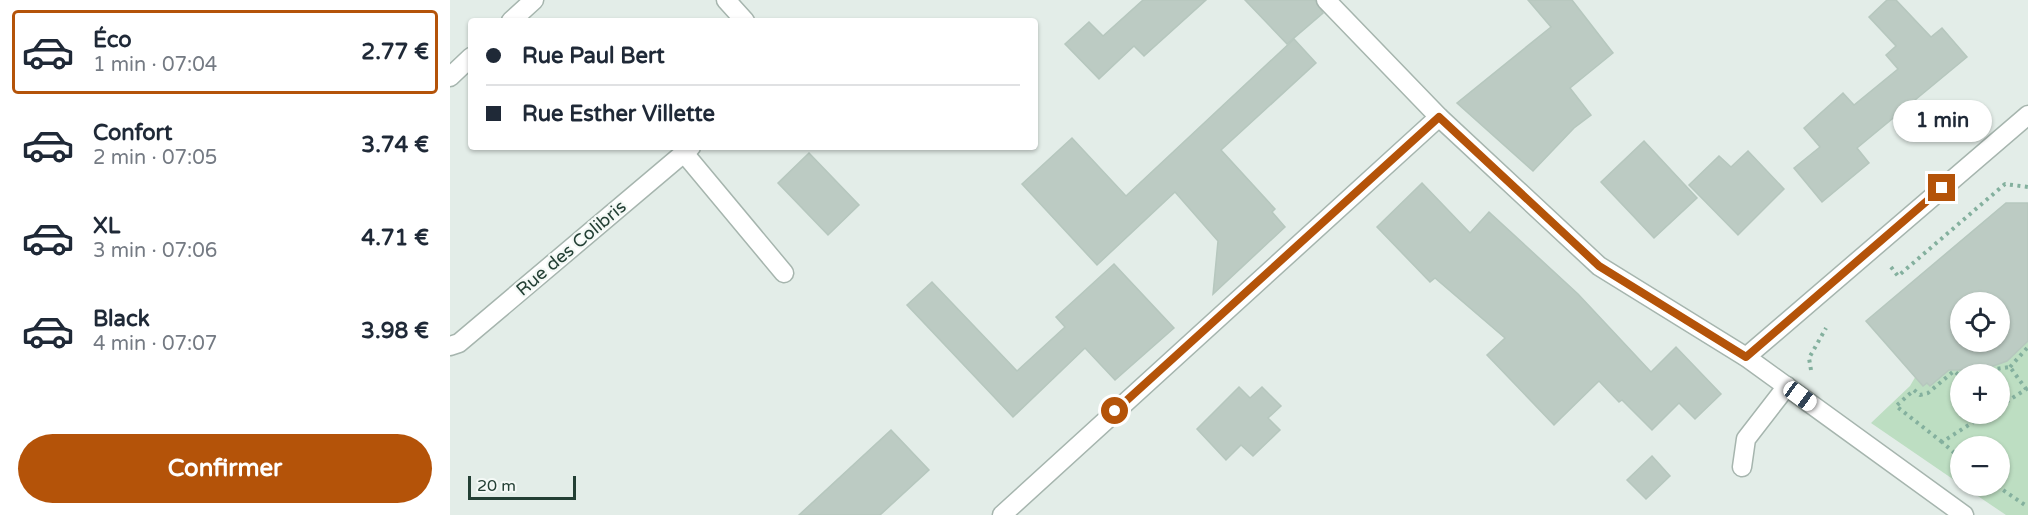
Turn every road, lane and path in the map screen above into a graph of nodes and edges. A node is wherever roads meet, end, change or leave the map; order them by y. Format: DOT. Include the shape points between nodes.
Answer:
graph roads {
  1 [pos="534,0"];
  2 [pos="726,0"];
  3 [pos="1326,0"];
  4 [pos="514,18"];
  5 [pos="742,18"];
  6 [pos="468,60"];
  7 [pos="450,77"];
  8 [pos="2028,115"];
  9 [pos="1439,117"];
  10 [pos="687,150"];
  11 [pos="2028,187"];
  12 [pos="1873,246"];
  13 [pos="1895,261"];
  14 [pos="1890,266"];
  15 [pos="784,273"];
  16 [pos="1881,273"];
  17 [pos="1831,322"];
  18 [pos="450,346"];
  19 [pos="2028,347"];
  20 [pos="1746,357"];
  21 [pos="2010,367"];
  22 [pos="1950,374"];
  23 [pos="1787,386"];
  24 [pos="2027,388"];
  25 [pos="2010,399"];
  26 [pos="1814,406"];
  27 [pos="1970,424"];
  28 [pos="1942,442"];
  29 [pos="1950,449"];
  30 [pos="1742,467"];
  31 [pos="2010,495"];
  32 [pos="2028,507"];
  33 [pos="1002,515"];
  34 [pos="1964,515"];
  1 -- 4 [label="street"];
  2 -- 5 [label="street"];
  3 -- 9 [label="street"];
  6 -- 7 [label="street"];
  8 -- 12 [label="street"];
  9 -- 20 [label="street" via="1599,266"];
  9 -- 33 [label="street"];
  10 -- 15 [label="street"];
  10 -- 18 [label="street, Rue des Colibris" via="459,343"];
  11 -- 14 [label="path" via="2006,184 1898,276"];
  12 -- 14 [label="path"];
  12 -- 20 [label="street"];
  13 -- 14 [label="path"];
  14 -- 16 [label="path"];
  17 -- 26 [label="path" via="1809,358 1811,370 1829,381"];
  19 -- 21 [label="path"];
  20 -- 23 [label="street"];
  21 -- 24 [label="path"];
  22 -- 28 [label="path" via="1928,393 1920,395 1914,390 1896,406"];
  23 -- 26 [label="street"];
  23 -- 30 [label="street" via="1746,439"];
  24 -- 25 [label="path"];
  26 -- 34 [label="street"];
  27 -- 28 [label="path"];
  28 -- 29 [label="path"];
  31 -- 32 [label="path"];
}
